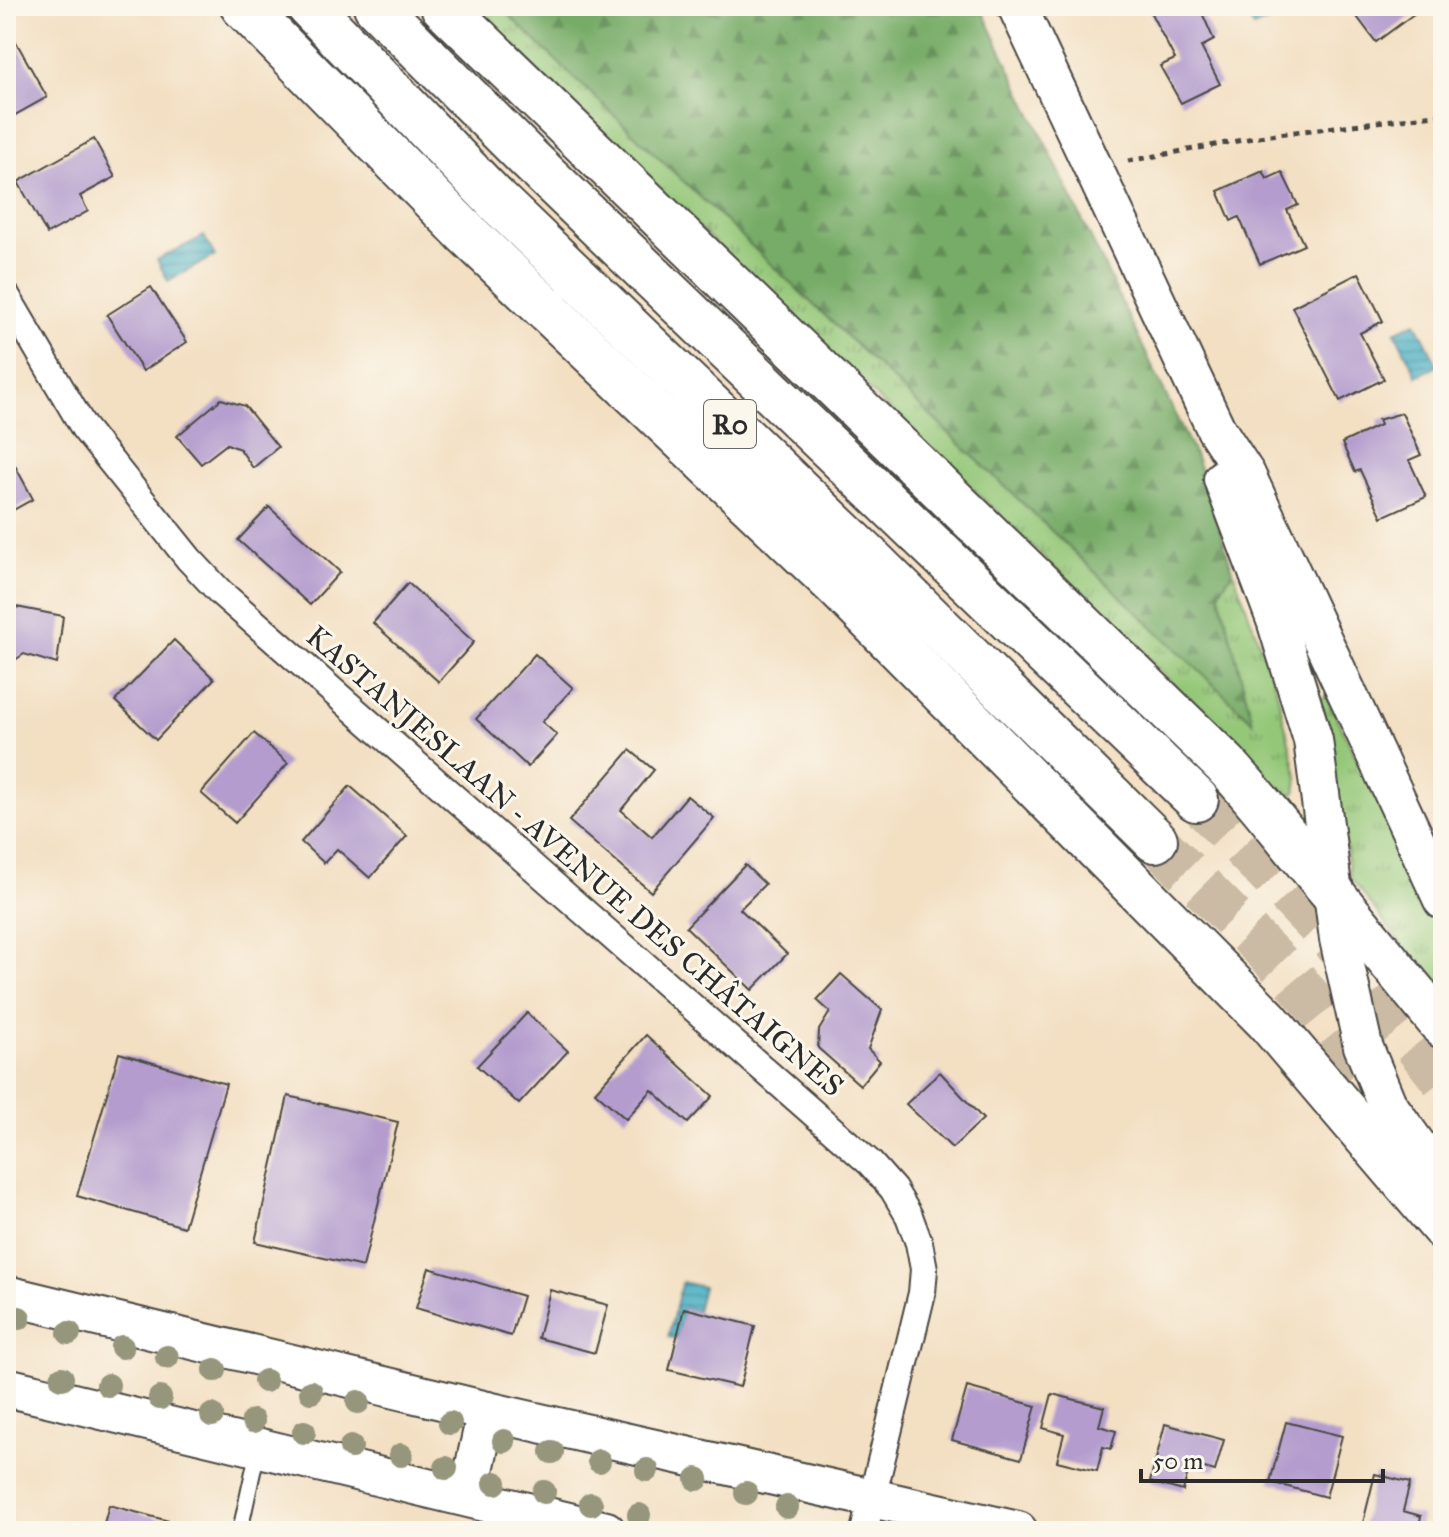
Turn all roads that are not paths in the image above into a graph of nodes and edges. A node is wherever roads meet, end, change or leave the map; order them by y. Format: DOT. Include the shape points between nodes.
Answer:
graph roads {
  1 [pos="243,6"];
  2 [pos="309,6"];
  3 [pos="376,6"];
  4 [pos="443,6"];
  5 [pos="1017,6"];
  6 [pos="6,295"];
  7 [pos="1216,429"];
  8 [pos="1320,791"];
  9 [pos="1196,799"];
  10 [pos="1273,816"];
  11 [pos="1155,840"];
  12 [pos="1333,893"];
  13 [pos="1443,900"];
  14 [pos="1443,1027"];
  15 [pos="1443,1182"];
  16 [pos="1443,1227"];
  17 [pos="6,1295"];
  18 [pos="6,1387"];
  19 [pos="487,1411"];
  20 [pos="258,1447"];
  21 [pos="468,1497"];
  22 [pos="868,1513"];
  23 [pos="240,1531"];
  24 [pos="606,1531"];
  25 [pos="1018,1531"];
  1 -- 16 [label="highway" via="465,232 837,586 1267,1020"];
  2 -- 11 [label="highway, R0" via="486,190 878,565"];
  3 -- 9 [label="highway, R0"];
  4 -- 10 [label="highway" via="948,493"];
  5 -- 7 [label="main road"];
  6 -- 22 [label="street, KASTANJESLAAN - AVENUE DES CHÂTAIGNES" via="84,428 220,592 870,1163 893,1189 919,1243 922,1293"];
  7 -- 8 [label="main road" via="1224,479 1313,740"];
  7 -- 13 [label="main road" via="1246,475"];
  8 -- 10 [label="main road" via="1306,825 1290,826"];
  8 -- 12 [label="main road"];
  10 -- 12 [label="highway" via="1286,840"];
  12 -- 14 [label="main road"];
  12 -- 15 [label="main road" via="1344,972 1363,1046 1387,1104"];
  17 -- 19 [label="main road"];
  18 -- 20 [label="main road"];
  19 -- 21 [label="main road"];
  19 -- 22 [label="main road"];
  20 -- 21 [label="main road"];
  20 -- 23 [label="lane"];
  21 -- 24 [label="main road"];
  22 -- 25 [label="main road"];
}
